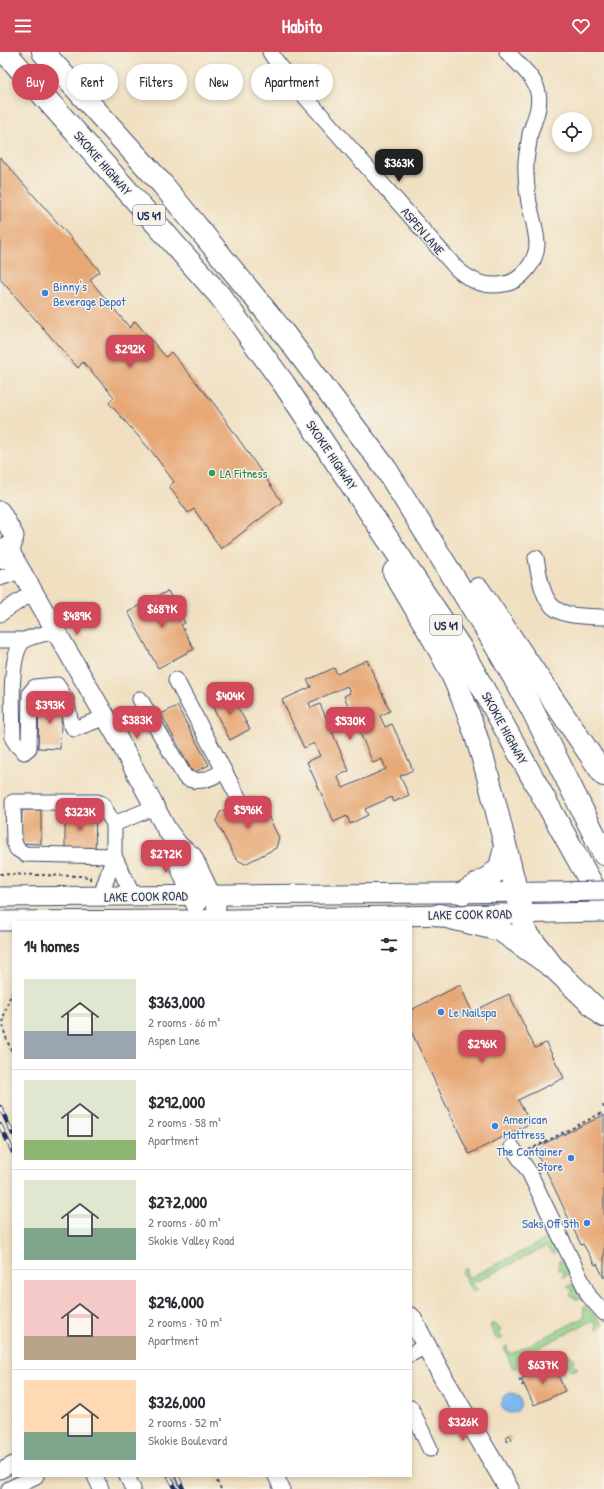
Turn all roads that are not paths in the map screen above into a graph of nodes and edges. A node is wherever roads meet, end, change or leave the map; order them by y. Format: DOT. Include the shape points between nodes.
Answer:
graph roads {
  1 [pos="5,52"];
  2 [pos="43,52"];
  3 [pos="64,52"];
  4 [pos="270,52"];
  5 [pos="508,52"];
  6 [pos="163,185"];
  7 [pos="284,384"];
  8 [pos="386,469"];
  9 [pos="0,512"];
  10 [pos="536,558"];
  11 [pos="9,559"];
  12 [pos="0,578"];
  13 [pos="33,592"];
  14 [pos="0,614"];
  15 [pos="604,617"];
  16 [pos="56,631"];
  17 [pos="0,640"];
  18 [pos="24,640"];
  19 [pos="176,680"];
  20 [pos="7,686"];
  21 [pos="140,699"];
  22 [pos="7,708"];
  23 [pos="106,717"];
  24 [pos="224,771"];
  25 [pos="604,775"];
  26 [pos="238,797"];
  27 [pos="155,807"];
  28 [pos="114,824"];
  29 [pos="179,846"];
  30 [pos="506,848"];
  31 [pos="604,854"];
  32 [pos="114,856"];
  33 [pos="463,893"];
  34 [pos="191,895"];
  35 [pos="211,895"];
  36 [pos="101,896"];
  37 [pos="133,896"];
  38 [pos="0,897"];
  39 [pos="603,901"];
  40 [pos="519,902"];
  41 [pos="439,915"];
  42 [pos="0,921"];
  43 [pos="212,921"];
  44 [pos="554,968"];
  45 [pos="604,1016"];
  46 [pos="519,1149"];
  47 [pos="604,1313"];
  48 [pos="412,1321"];
  49 [pos="419,1350"];
  50 [pos="412,1410"];
  51 [pos="430,1449"];
  52 [pos="12,1465"];
  53 [pos="0,1471"];
  54 [pos="34,1477"];
  55 [pos="95,1477"];
  56 [pos="127,1477"];
  57 [pos="276,1477"];
  58 [pos="10,1489"];
  59 [pos="101,1489"];
  60 [pos="133,1489"];
  61 [pos="282,1489"];
  62 [pos="509,1489"];
  1 -- 7 [label="highway, SKOKIE HIGHWAY / US 41" via="220,296"];
  2 -- 6 [label="highway, US 41"];
  3 -- 6 [label="highway" via="113,114"];
  4 -- 5 [label="street, ASPEN LANE" via="307,99 457,270 467,278 489,286 506,284 516,279 527,270 537,247 529,203 526,161 530,134 539,105 538,92 533,80"];
  6 -- 8 [label="highway, US 41" via="279,326"];
  7 -- 30 [label="highway" via="446,663 465,705"];
  7 -- 39 [label="highway, SKOKIE HIGHWAY / US 41" via="460,647"];
  8 -- 25 [label="highway" via="424,513 457,558"];
  8 -- 31 [label="highway, US 41" via="492,639 532,709"];
  9 -- 11 [label="main road" via="14,536"];
  10 -- 15 [label="street" via="541,586 550,606 572,616"];
  11 -- 12 [label="street"];
  11 -- 13 [label="main road"];
  13 -- 14 [label="street"];
  13 -- 16 [label="main road"];
  16 -- 18 [label="street"];
  16 -- 23 [label="main road"];
  17 -- 18 [label="street"];
  18 -- 20 [label="street" via="16,651"];
  19 -- 24 [label="street"];
  20 -- 22 [label="street"];
  21 -- 24 [label="street" via="185,777 193,782 205,781"];
  22 -- 23 [label="street" via="13,739 24,752 29,748 30,693 35,687 57,685 66,699 74,729"];
  23 -- 27 [label="main road"];
  24 -- 26 [label="street"];
  27 -- 28 [label="street"];
  27 -- 29 [label="main road"];
  28 -- 32 [label="street"];
  28 -- 32 [label="street" via="102,804 97,802 13,802 14,842 25,854"];
  29 -- 34 [label="main road" via="178,862"];
  29 -- 35 [label="main road" via="192,856"];
  30 -- 33 [label="highway" via="500,867 491,876"];
  30 -- 40 [label="highway"];
  32 -- 36 [label="street"];
  32 -- 37 [label="street"];
  33 -- 35 [label="main road, LAKE COOK ROAD"];
  33 -- 40 [label="main road, LAKE COOK ROAD"];
  34 -- 35 [label="main road, LAKE COOK ROAD"];
  34 -- 37 [label="main road, LAKE COOK ROAD"];
  34 -- 43 [label="main road"];
  35 -- 43 [label="main road"];
  36 -- 37 [label="main road, LAKE COOK ROAD"];
  36 -- 38 [label="main road, LAKE COOK ROAD"];
  39 -- 40 [label="main road, LAKE COOK ROAD, bridge" via="551,892"];
  39 -- 40 [label="main road, LAKE COOK ROAD" via="565,912"];
  40 -- 41 [label="main road, LAKE COOK ROAD"];
  40 -- 44 [label="highway" via="524,930"];
  41 -- 43 [label="main road, LAKE COOK ROAD"];
  41 -- 44 [label="highway" via="500,930"];
  42 -- 43 [label="main road, LAKE COOK ROAD"];
  44 -- 45 [label="highway"];
  46 -- 47 [label="street" via="589,1296"];
  48 -- 49 [label="main road"];
  49 -- 62 [label="main road"];
  50 -- 51 [label="street"];
  52 -- 53 [label="street"];
  54 -- 58 [label="street"];
  55 -- 59 [label="street"];
  56 -- 60 [label="street"];
  57 -- 61 [label="street"];
}
